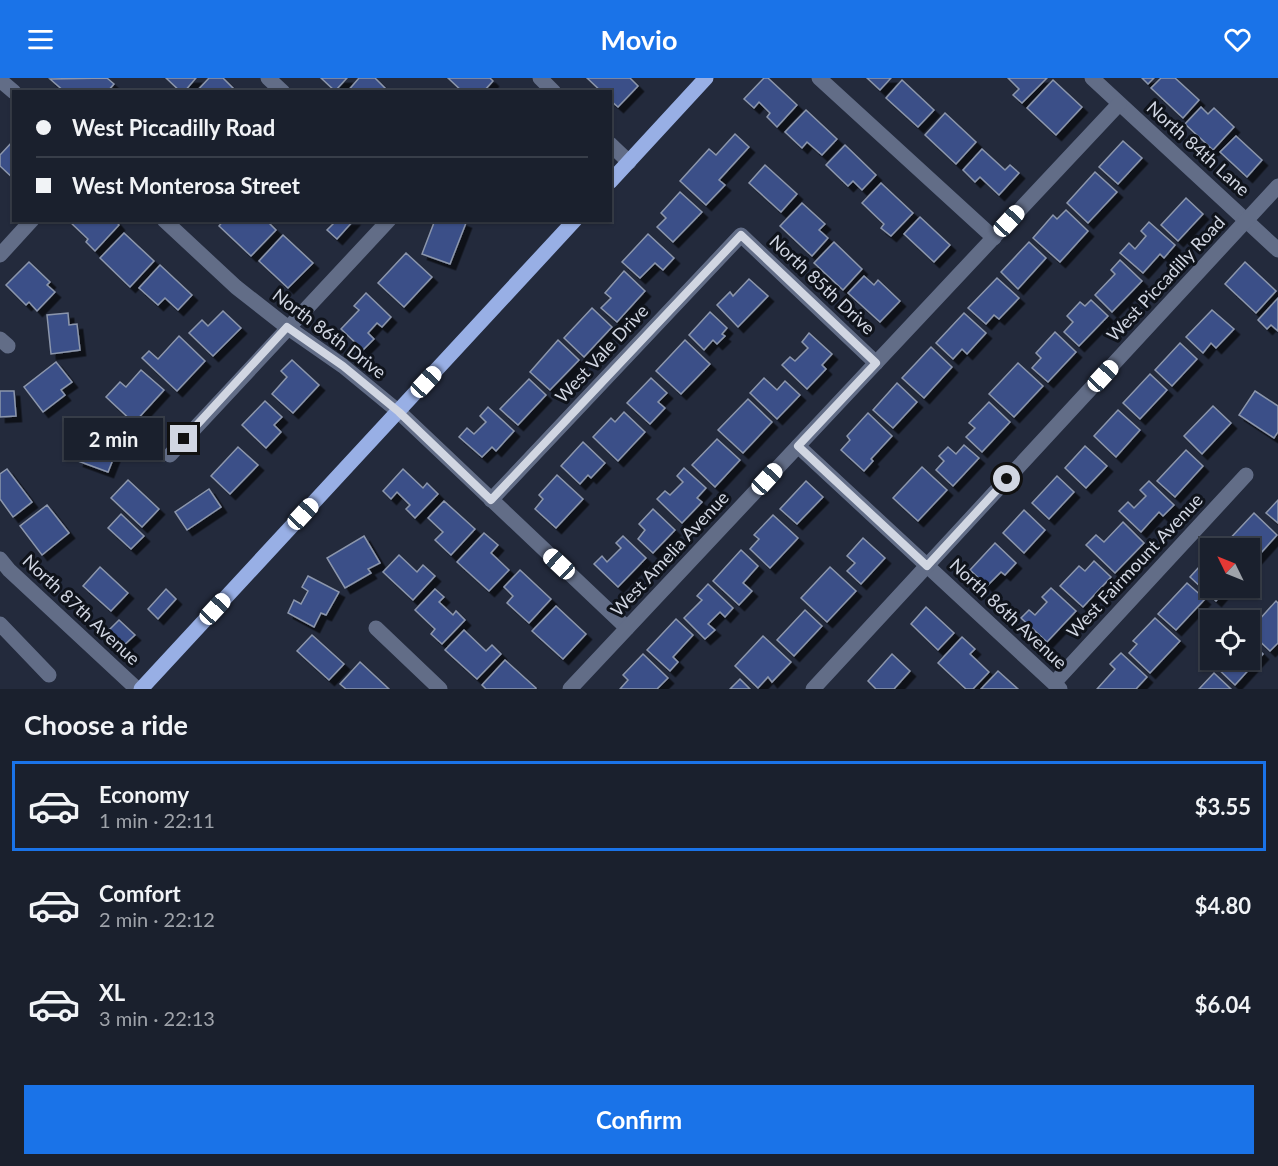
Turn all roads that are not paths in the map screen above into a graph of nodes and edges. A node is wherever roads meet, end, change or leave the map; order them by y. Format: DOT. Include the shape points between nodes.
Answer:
graph roads {
  1 [pos="268,78"];
  2 [pos="540,78"];
  3 [pos="706,78"];
  4 [pos="819,78"];
  5 [pos="1092,78"];
  6 [pos="0,80"];
  7 [pos="12,90"];
  8 [pos="281,90"];
  9 [pos="552,90"];
  10 [pos="1119,104"];
  11 [pos="612,146"];
  12 [pos="629,162"];
  13 [pos="612,180"];
  14 [pos="1278,186"];
  15 [pos="1246,220"];
  16 [pos="30,222"];
  17 [pos="166,222"];
  18 [pos="387,222"];
  19 [pos="573,222"];
  20 [pos="741,235"];
  21 [pos="994,238"];
  22 [pos="1278,250"];
  23 [pos="0,255"];
  24 [pos="287,327"];
  25 [pos="876,363"];
  26 [pos="399,412"];
  27 [pos="798,446"];
  28 [pos="170,455"];
  29 [pos="1246,476"];
  30 [pos="491,500"];
  31 [pos="0,560"];
  32 [pos="927,566"];
  33 [pos="0,624"];
  34 [pos="376,628"];
  35 [pos="627,628"];
  36 [pos="49,675"];
  37 [pos="1057,686"];
  38 [pos="139,689"];
  39 [pos="440,689"];
  40 [pos="570,689"];
  41 [pos="813,689"];
  1 -- 8 [label="street"];
  2 -- 9 [label="street"];
  3 -- 12 [label="main road"];
  4 -- 21 [label="street"];
  5 -- 10 [label="street, North 84th Lane"];
  6 -- 7 [label="street"];
  10 -- 15 [label="street, North 84th Lane"];
  10 -- 21 [label="street, West Amelia Avenue"];
  11 -- 12 [label="street"];
  12 -- 13 [label="main road"];
  14 -- 15 [label="street, West Piccadilly Road"];
  15 -- 22 [label="street, North 84th Lane"];
  15 -- 32 [label="street, West Piccadilly Road"];
  16 -- 23 [label="street"];
  17 -- 24 [label="street, North 86th Drive" via="236,287"];
  18 -- 24 [label="street"];
  19 -- 26 [label="main road"];
  20 -- 25 [label="street, North 85th Drive"];
  20 -- 30 [label="street, West Vale Drive"];
  21 -- 25 [label="street, West Amelia Avenue"];
  24 -- 26 [label="street, North 86th Drive"];
  24 -- 28 [label="street"];
  25 -- 27 [label="street, West Amelia Avenue"];
  26 -- 30 [label="street, North 86th Drive"];
  26 -- 38 [label="main road"];
  27 -- 32 [label="street, North 86th Avenue"];
  27 -- 35 [label="street, West Amelia Avenue"];
  29 -- 37 [label="street, West Fairmount Avenue"];
  30 -- 35 [label="street, North 86th Drive"];
  31 -- 38 [label="street, North 87th Avenue"];
  32 -- 37 [label="street, North 86th Avenue"];
  32 -- 41 [label="street, West Piccadilly Road"];
  33 -- 36 [label="street"];
  34 -- 39 [label="street"];
  35 -- 40 [label="street, West Amelia Avenue"];
}
